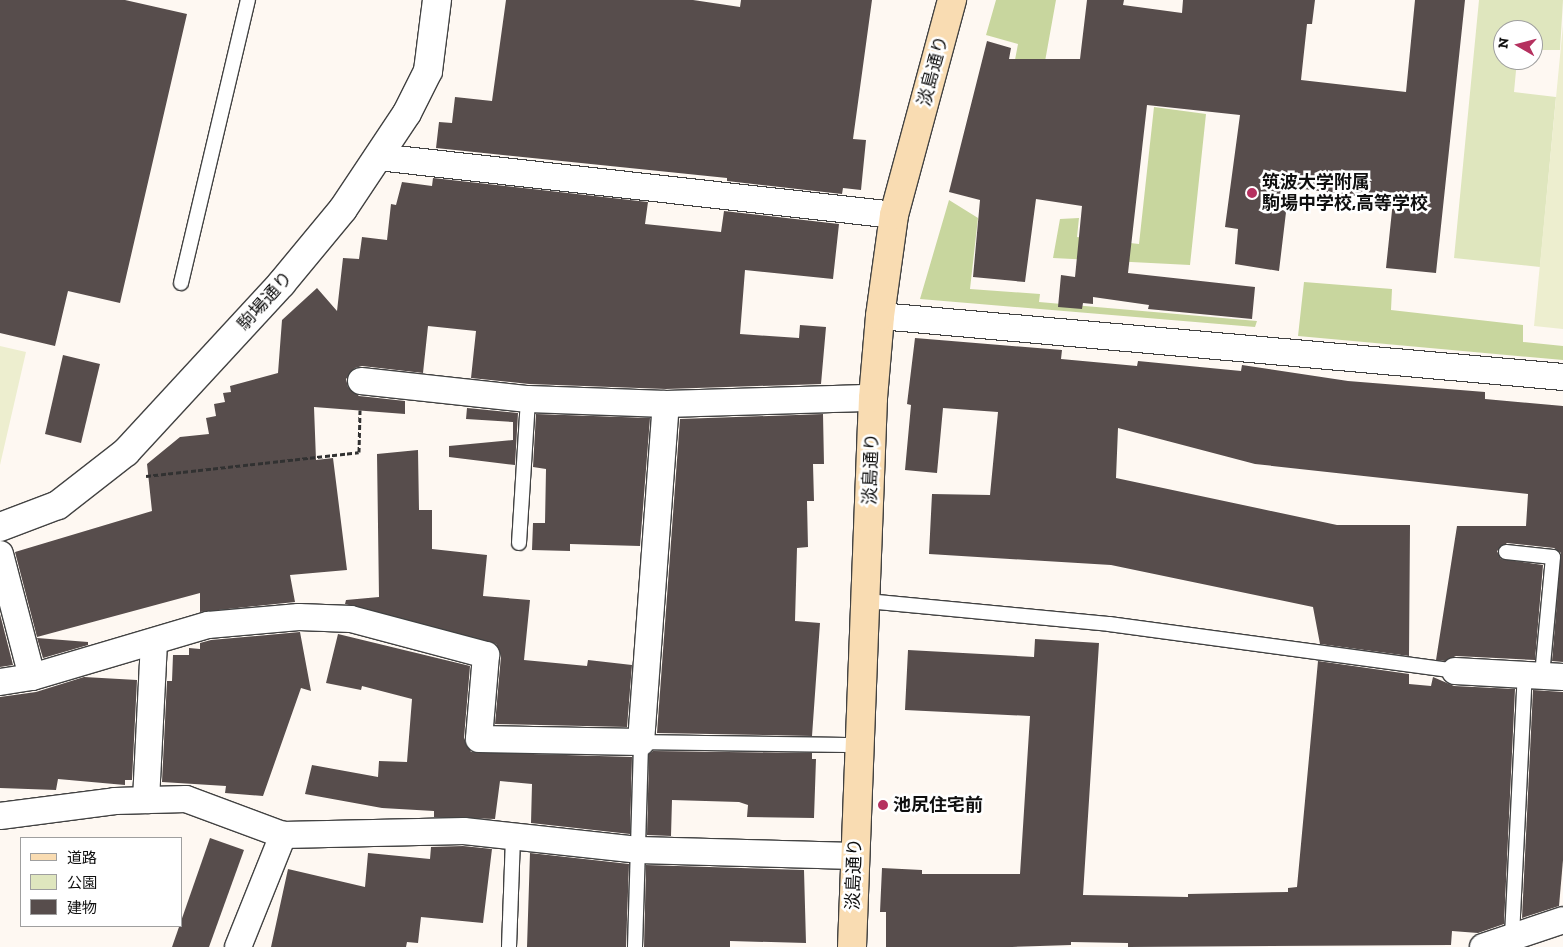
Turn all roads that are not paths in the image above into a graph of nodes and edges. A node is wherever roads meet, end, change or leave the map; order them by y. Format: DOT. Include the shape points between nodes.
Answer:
graph roads {
  1 [pos="248,0"];
  2 [pos="437,0"];
  3 [pos="952,0"];
  4 [pos="378,157"];
  5 [pos="894,215"];
  6 [pos="181,283"];
  7 [pos="880,316"];
  8 [pos="1563,377"];
  9 [pos="361,381"];
  10 [pos="873,398"];
  11 [pos="528,399"];
  12 [pos="666,404"];
  13 [pos="0,527"];
  14 [pos="519,543"];
  15 [pos="1506,552"];
  16 [pos="0,554"];
  17 [pos="866,601"];
  18 [pos="154,643"];
  19 [pos="1456,671"];
  20 [pos="1543,675"];
  21 [pos="32,677"];
  22 [pos="0,682"];
  23 [pos="641,742"];
  24 [pos="858,745"];
  25 [pos="146,800"];
  26 [pos="0,816"];
  27 [pos="283,835"];
  28 [pos="513,838"];
  29 [pos="638,850"];
  30 [pos="854,856"];
  31 [pos="1563,920"];
  32 [pos="1525,938"];
  33 [pos="238,947"];
  34 [pos="509,947"];
  35 [pos="635,947"];
  36 [pos="852,947"];
  37 [pos="1483,947"];
  1 -- 6 [label="lane"];
  2 -- 4 [label="street, 駒場通り" via="428,71 407,113"];
  3 -- 5 [label="main road, 淡島通り"];
  4 -- 5 [label="street"];
  4 -- 13 [label="street, 駒場通り" via="343,209 281,284 126,452 58,505"];
  5 -- 7 [label="main road, 淡島通り"];
  7 -- 8 [label="street"];
  7 -- 10 [label="main road, 淡島通り"];
  9 -- 11 [label="street"];
  10 -- 12 [label="street"];
  10 -- 17 [label="main road, 淡島通り"];
  11 -- 12 [label="street"];
  11 -- 14 [label="lane"];
  12 -- 23 [label="street"];
  15 -- 20 [label="lane" via="1553,557"];
  16 -- 21 [label="street"];
  17 -- 19 [label="lane" via="1109,624"];
  17 -- 24 [label="main road, 淡島通り"];
  18 -- 21 [label="street"];
  18 -- 23 [label="street" via="208,625 298,617 351,619 486,655 478,739"];
  18 -- 25 [label="street"];
  19 -- 20 [label="street"];
  20 -- 32 [label="lane"];
  21 -- 22 [label="street"];
  23 -- 24 [label="lane"];
  23 -- 29 [label="lane"];
  24 -- 30 [label="main road, 淡島通り"];
  25 -- 26 [label="street"];
  25 -- 27 [label="street" via="186,799"];
  27 -- 28 [label="street" via="464,831"];
  27 -- 33 [label="street"];
  28 -- 29 [label="street"];
  28 -- 34 [label="lane"];
  29 -- 30 [label="street"];
  29 -- 35 [label="lane"];
  30 -- 36 [label="main road, 淡島通り"];
  31 -- 32 [label="street"];
  32 -- 37 [label="street"];
}
